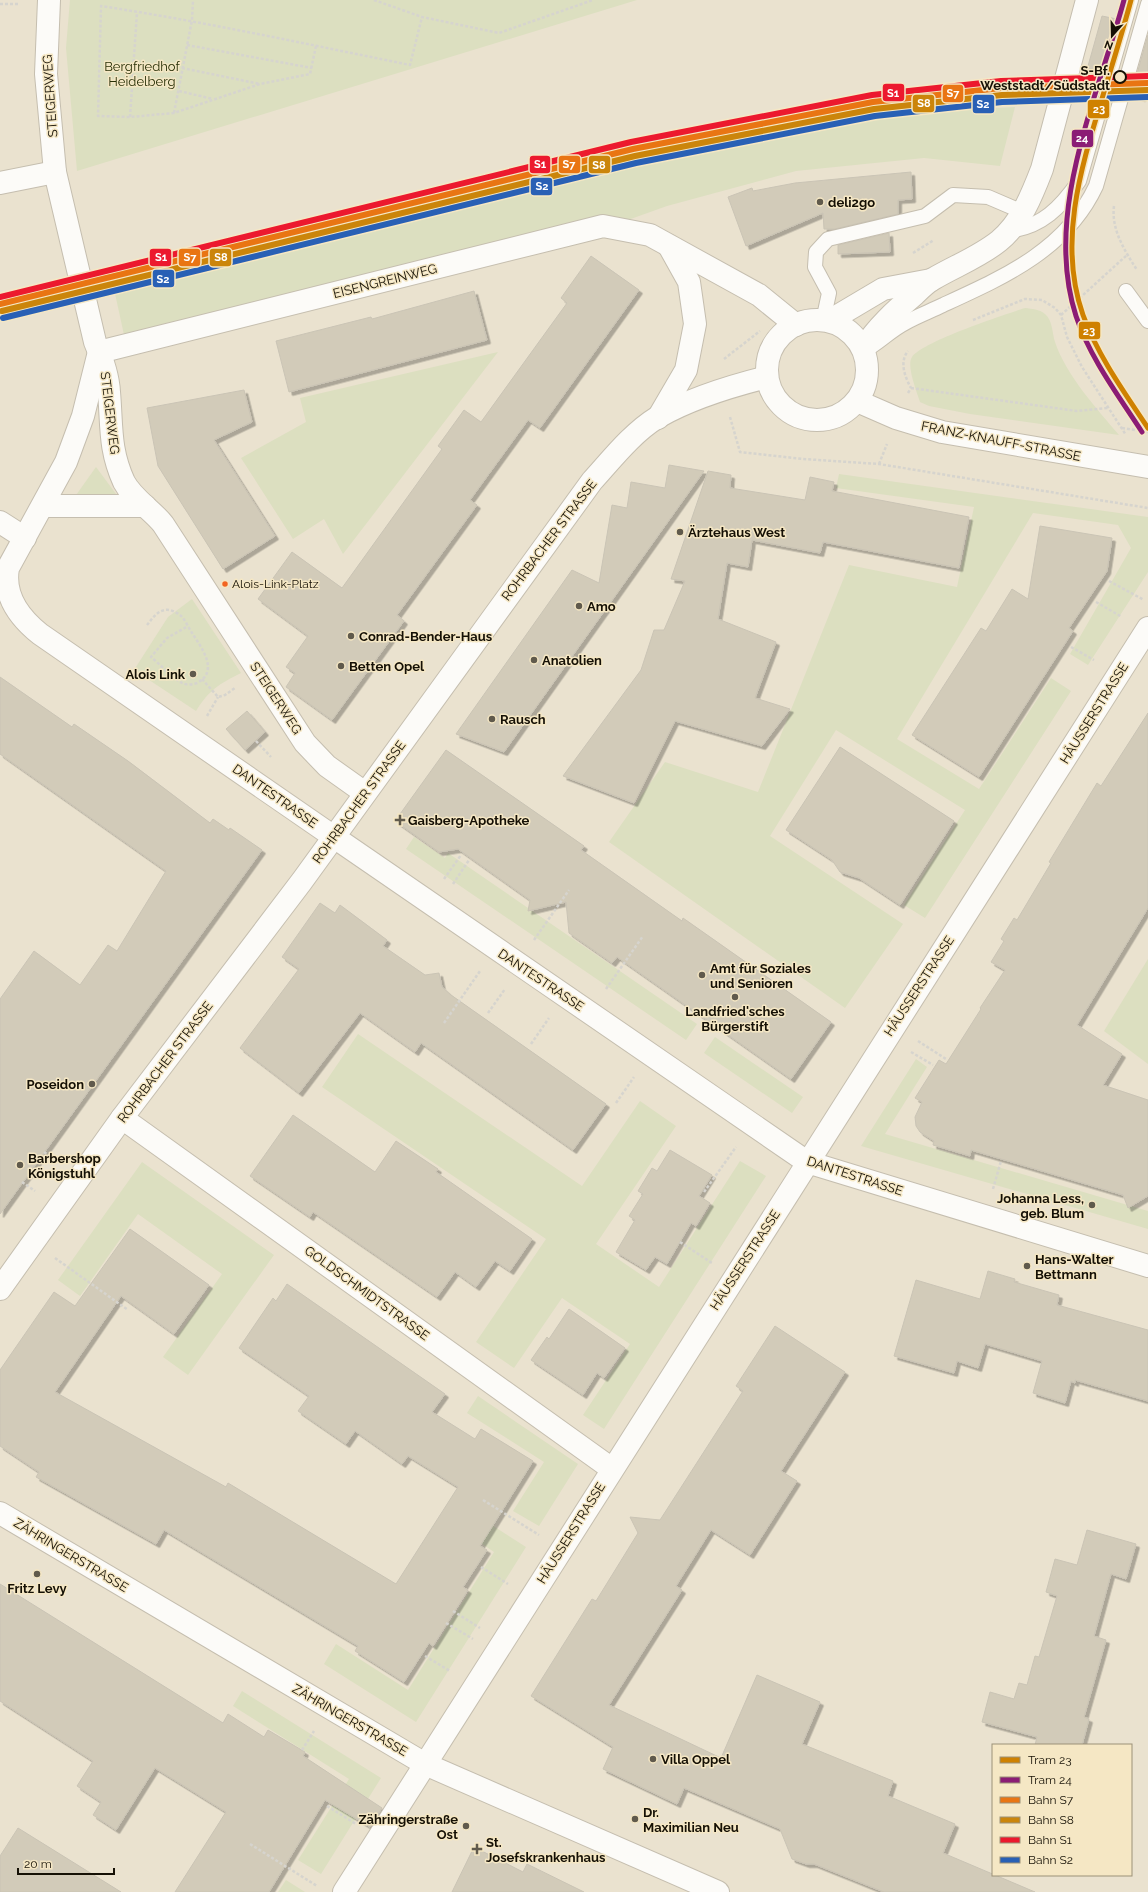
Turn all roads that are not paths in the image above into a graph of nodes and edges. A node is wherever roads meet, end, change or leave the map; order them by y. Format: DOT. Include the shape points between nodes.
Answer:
graph roads {
  1 [pos="49,0"];
  2 [pos="1087,1"];
  3 [pos="1130,4"];
  4 [pos="1147,7"];
  5 [pos="56,176"];
  6 [pos="0,184"];
  7 [pos="1023,212"];
  8 [pos="1009,231"];
  9 [pos="669,246"];
  10 [pos="932,280"];
  11 [pos="1126,291"];
  12 [pos="826,321"];
  13 [pos="1148,321"];
  14 [pos="796,325"];
  15 [pos="97,347"];
  16 [pos="863,351"];
  17 [pos="767,377"];
  18 [pos="857,401"];
  19 [pos="658,418"];
  20 [pos="1148,467"];
  21 [pos="43,506"];
  22 [pos="145,506"];
  23 [pos="0,522"];
  24 [pos="24,538"];
  25 [pos="3,582"];
  26 [pos="1148,628"];
  27 [pos="365,793"];
  28 [pos="334,837"];
  29 [pos="122,1118"];
  30 [pos="808,1162"];
  31 [pos="1148,1266"];
  32 [pos="0,1289"];
  33 [pos="612,1468"];
  34 [pos="0,1513"];
  35 [pos="425,1764"];
  36 [pos="344,1892"];
  37 [pos="718,1892"];
  1 -- 5 [label="street, STEIGERWEG" via="46,74"];
  2 -- 7 [label="street" via="1042,169"];
  3 -- 8 [label="lane" via="1078,181 1064,202 1046,217 1023,229"];
  4 -- 16 [label="lane" via="1095,187 1071,226 1026,264 904,323"];
  5 -- 6 [label="street"];
  5 -- 15 [label="street, STEIGERWEG"];
  7 -- 8 [label="street"];
  7 -- 12 [label="lane" via="988,197 953,195 924,216 828,239 816,252 815,267 829,293"];
  8 -- 10 [label="street" via="1000,241 971,260"];
  9 -- 14 [label="street, EISENGREINWEG" via="759,295"];
  9 -- 15 [label="street, EISENGREINWEG" via="650,235 603,226"];
  9 -- 19 [label="street" via="689,282 695,324 686,370"];
  10 -- 12 [label="street" via="883,289"];
  10 -- 16 [label="street" via="883,322"];
  11 -- 13 [label="lane"];
  12 -- 14 [label="street" via="812,320"];
  12 -- 16 [label="street" via="853,335"];
  14 -- 17 [label="street" via="786,330 775,342 770,352"];
  15 -- 21 [label="street" via="75,438"];
  15 -- 22 [label="street, STEIGERWEG" via="104,365 109,392 110,430 114,454 125,482 137,500"];
  16 -- 18 [label="street" via="867,377"];
  17 -- 18 [label="street" via="778,402 796,416 808,420 817,421 838,416"];
  17 -- 19 [label="street, ROHRBACHER STRASSE" via="711,394"];
  18 -- 20 [label="street, FRANZ-KNAUFF-STRASSE" via="896,418 942,432"];
  19 -- 27 [label="street, ROHRBACHER STRASSE" via="628,442 592,481"];
  21 -- 22 [label="street"];
  21 -- 24 [label="street"];
  22 -- 27 [label="street, STEIGERWEG" via="163,524 305,743 327,766"];
  23 -- 24 [label="street"];
  24 -- 25 [label="street" via="12,558"];
  25 -- 28 [label="street, DANTESTRASSE" via="17,611 31,627"];
  26 -- 30 [label="street, HÄUSSERSTRASSE"];
  27 -- 28 [label="street, ROHRBACHER STRASSE"];
  28 -- 29 [label="street, ROHRBACHER STRASSE"];
  28 -- 30 [label="street, DANTESTRASSE"];
  29 -- 32 [label="street, ROHRBACHER STRASSE"];
  29 -- 33 [label="street, GOLDSCHMIDTSTRASSE"];
  30 -- 31 [label="street, DANTESTRASSE"];
  30 -- 33 [label="street, HÄUSSERSTRASSE"];
  33 -- 35 [label="street, HÄUSSERSTRASSE"];
  34 -- 35 [label="street, ZÄHRINGERSTRASSE"];
  35 -- 36 [label="street, HÄUSSERSTRASSE"];
  35 -- 37 [label="street, ZÄHRINGERSTRASSE"];
}
